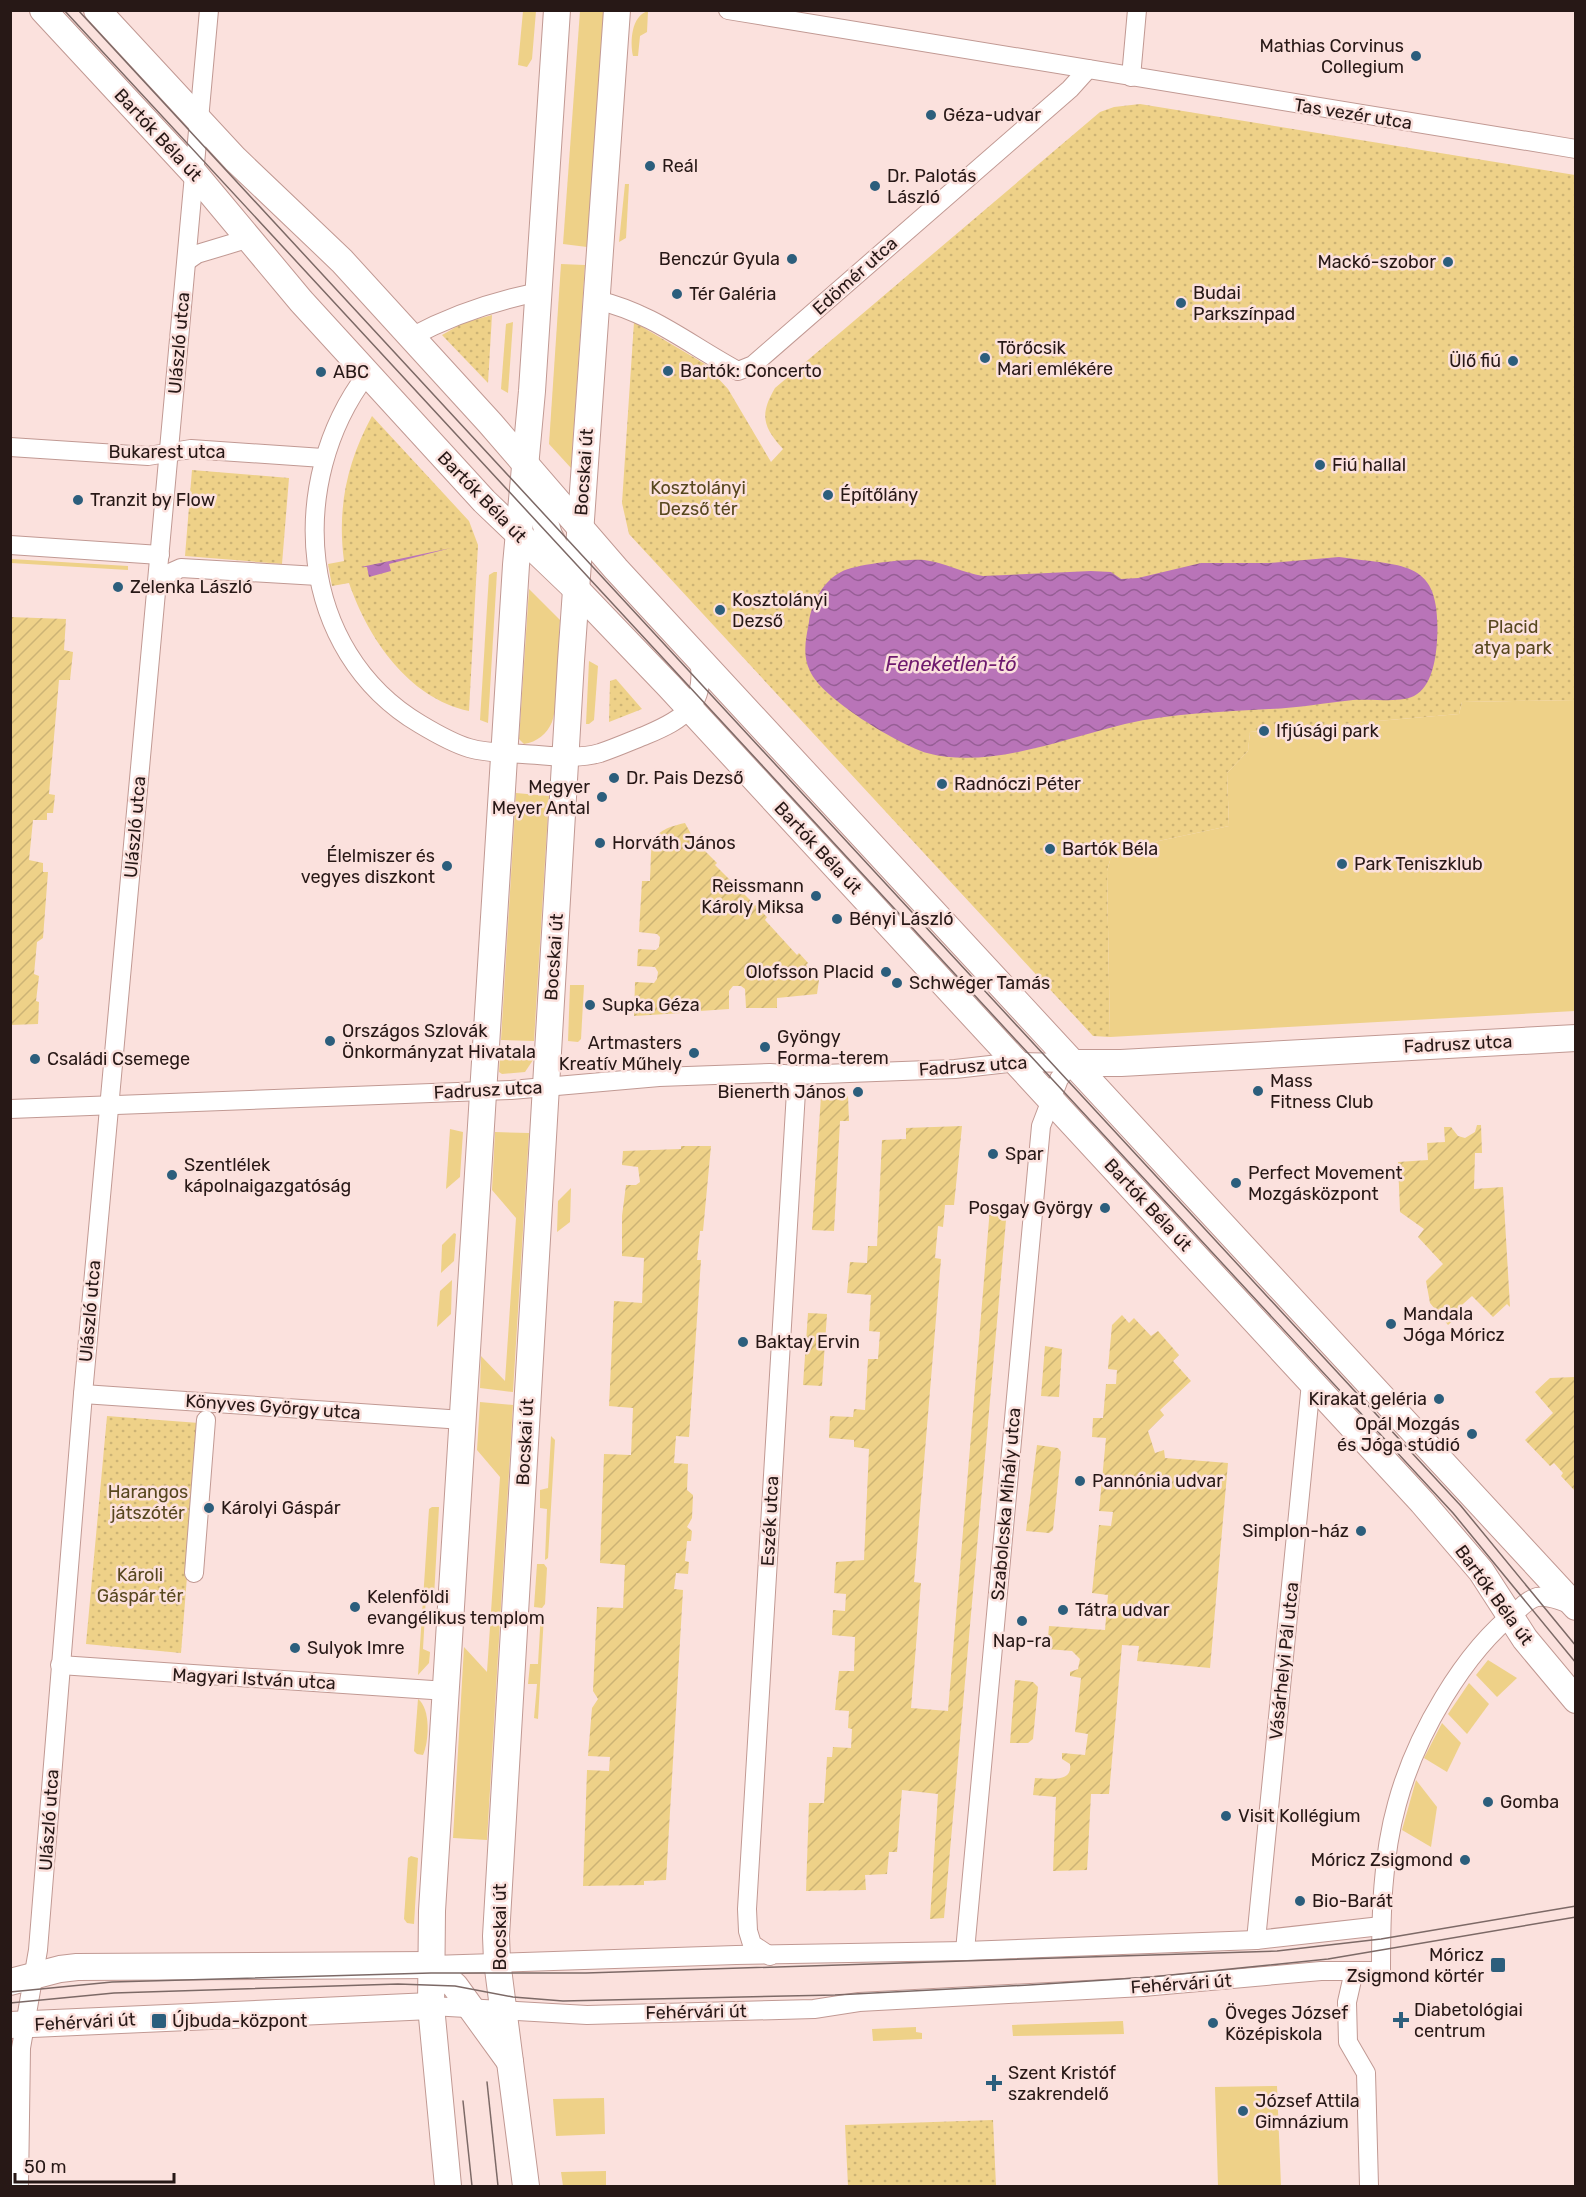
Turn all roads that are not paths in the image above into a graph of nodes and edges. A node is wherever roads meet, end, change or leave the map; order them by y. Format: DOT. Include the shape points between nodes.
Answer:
graph roads {
  1 [pos="43,10"];
  2 [pos="97,10"];
  3 [pos="209,10"];
  4 [pos="556,10"];
  5 [pos="617,10"];
  6 [pos="728,10"];
  7 [pos="1137,10"];
  8 [pos="1088,69"];
  9 [pos="1131,77"];
  10 [pos="200,122"];
  11 [pos="1575,149"];
  12 [pos="195,174"];
  13 [pos="250,238"];
  14 [pos="187,261"];
  15 [pos="539,292"];
  16 [pos="597,300"];
  17 [pos="411,337"];
  18 [pos="367,374"];
  19 [pos="10,447"];
  20 [pos="169,452"];
  21 [pos="323,458"];
  22 [pos="526,464"];
  23 [pos="580,529"];
  24 [pos="518,535"];
  25 [pos="10,545"];
  26 [pos="160,555"];
  27 [pos="164,576"];
  28 [pos="318,576"];
  29 [pos="576,589"];
  30 [pos="699,659"];
  31 [pos="690,709"];
  32 [pos="504,753"];
  33 [pos="566,756"];
  34 [pos="1575,1038"];
  35 [pos="1017,1062"];
  36 [pos="1071,1063"];
  37 [pos="797,1075"];
  38 [pos="546,1087"];
  39 [pos="484,1091"];
  40 [pos="1050,1099"];
  41 [pos="109,1103"];
  42 [pos="10,1109"];
  43 [pos="1311,1383"];
  44 [pos="82,1394"];
  45 [pos="206,1420"];
  46 [pos="463,1420"];
  47 [pos="194,1573"];
  48 [pos="1575,1606"];
  49 [pos="1510,1616"];
  50 [pos="60,1665"];
  51 [pos="447,1690"];
  52 [pos="1575,1700"];
  53 [pos="1381,1926"];
  54 [pos="1256,1940"];
  55 [pos="965,1951"];
  56 [pos="770,1956"];
  57 [pos="497,1961"];
  58 [pos="432,1965"];
  59 [pos="1354,1971"];
  60 [pos="22,1979"];
  61 [pos="431,2006"];
  62 [pos="472,2010"];
  63 [pos="504,2012"];
  64 [pos="18,2025"];
  65 [pos="512,2065"];
  66 [pos="19,2187"];
  67 [pos="448,2187"];
  68 [pos="526,2187"];
  69 [pos="1369,2187"];
  1 -- 12 [label="main road, Bartók Béla út"];
  2 -- 10 [label="main road"];
  3 -- 10 [label="street, Ulászló utca"];
  4 -- 15 [label="main road"];
  5 -- 16 [label="main road, Bocskai út"];
  6 -- 8 [label="street"];
  7 -- 9 [label="street"];
  8 -- 9 [label="street, Tas vezér utca"];
  8 -- 16 [label="street, Edömér utca" via="756,364 738,371 644,315"];
  9 -- 11 [label="street, Tas vezér utca"];
  10 -- 12 [label="street, Ulászló utca"];
  10 -- 17 [label="main road" via="342,261"];
  12 -- 13 [label="main road, Bartók Béla út"];
  12 -- 14 [label="street, Ulászló utca"];
  13 -- 14 [label="street" via="197,254"];
  13 -- 18 [label="main road, Bartók Béla út"];
  14 -- 20 [label="street, Ulászló utca"];
  15 -- 17 [label="street" via="458,314"];
  15 -- 22 [label="main road"];
  16 -- 23 [label="main road, Bocskai út"];
  17 -- 22 [label="main road"];
  18 -- 21 [label="street" via="355,390"];
  18 -- 24 [label="main road, Bartók Béla út"];
  19 -- 20 [label="street, Bukarest utca" via="148,456"];
  20 -- 21 [label="street, Bukarest utca" via="191,449"];
  20 -- 26 [label="street, Ulászló utca"];
  21 -- 28 [label="street" via="314,537"];
  22 -- 23 [label="main road"];
  22 -- 24 [label="main road"];
  22 -- 29 [label="main road" via="549,535"];
  23 -- 29 [label="main road, Bocskai út"];
  23 -- 30 [label="main road"];
  24 -- 29 [label="main road, Bartók Béla út"];
  24 -- 32 [label="main road"];
  25 -- 26 [label="street"];
  26 -- 41 [label="street, Ulászló utca"];
  27 -- 28 [label="street" via="181,568"];
  28 -- 32 [label="street" via="338,631 358,665 386,699 406,716 461,745"];
  29 -- 31 [label="main road, Bartók Béla út"];
  29 -- 33 [label="main road, Bocskai út"];
  30 -- 31 [label="street" via="701,684"];
  30 -- 36 [label="main road"];
  31 -- 33 [label="street" via="675,722 597,754"];
  31 -- 35 [label="main road, Bartók Béla út"];
  32 -- 33 [label="street"];
  32 -- 39 [label="main road"];
  33 -- 38 [label="main road, Bocskai út"];
  34 -- 36 [label="main road, Fadrusz utca"];
  35 -- 36 [label="street, Fadrusz utca"];
  35 -- 37 [label="street, Fadrusz utca" via="955,1069"];
  35 -- 40 [label="main road, Bartók Béla út"];
  36 -- 40 [label="street, Szabolcska Mihály utca"];
  36 -- 48 [label="main road"];
  37 -- 38 [label="street, Fadrusz utca" via="659,1077"];
  37 -- 56 [label="street, Eszék utca" via="747,1910 747,1931 752,1944"];
  38 -- 39 [label="street, Fadrusz utca"];
  38 -- 57 [label="main road, Bocskai út"];
  39 -- 41 [label="street, Fadrusz utca"];
  39 -- 46 [label="main road"];
  40 -- 43 [label="main road, Bartók Béla út"];
  40 -- 55 [label="street, Szabolcska Mihály utca" via="1041,1126"];
  41 -- 42 [label="street, Fadrusz utca"];
  41 -- 44 [label="street, Ulászló utca"];
  43 -- 49 [label="main road, Bartók Béla út" via="1437,1519 1481,1571"];
  43 -- 54 [label="street, Vásárhelyi Pál utca"];
  44 -- 46 [label="street, Könyves György utca"];
  44 -- 50 [label="street"];
  45 -- 47 [label="street"];
  46 -- 51 [label="main road"];
  48 -- 49 [label="street" via="1556,1598 1537,1597"];
  49 -- 52 [label="main road, Bartók Béla út"];
  49 -- 53 [label="street" via="1463,1668 1416,1753 1395,1812"];
  50 -- 51 [label="street, Magyari István utca"];
  50 -- 60 [label="street, Ulászló utca" via="38,1950"];
  51 -- 58 [label="main road"];
  53 -- 54 [label="street"];
  53 -- 59 [label="street, Fehérvári út" via="1381,1971"];
  54 -- 55 [label="street"];
  55 -- 56 [label="street"];
  56 -- 57 [label="street"];
  57 -- 58 [label="street"];
  57 -- 63 [label="main road, Bocskai út"];
  58 -- 60 [label="main road" via="77,1967"];
  58 -- 61 [label="main road"];
  58 -- 62 [label="main road" via="455,1986"];
  59 -- 63 [label="street, Fehérvári út" via="859,2002 814,2009 587,2015"];
  59 -- 69 [label="street" via="1347,2002 1348,2042 1365,2073"];
  60 -- 64 [label="street, Ulászló utca"];
  61 -- 62 [label="street, Fehérvári út"];
  61 -- 64 [label="main road, Fehérvári út"];
  61 -- 67 [label="main road"];
  62 -- 63 [label="street, Fehérvári út"];
  62 -- 65 [label="main road"];
  63 -- 65 [label="main road, Bocskai út"];
  64 -- 66 [label="street, Ulászló utca"];
  65 -- 68 [label="main road, Bocskai út"];
}
